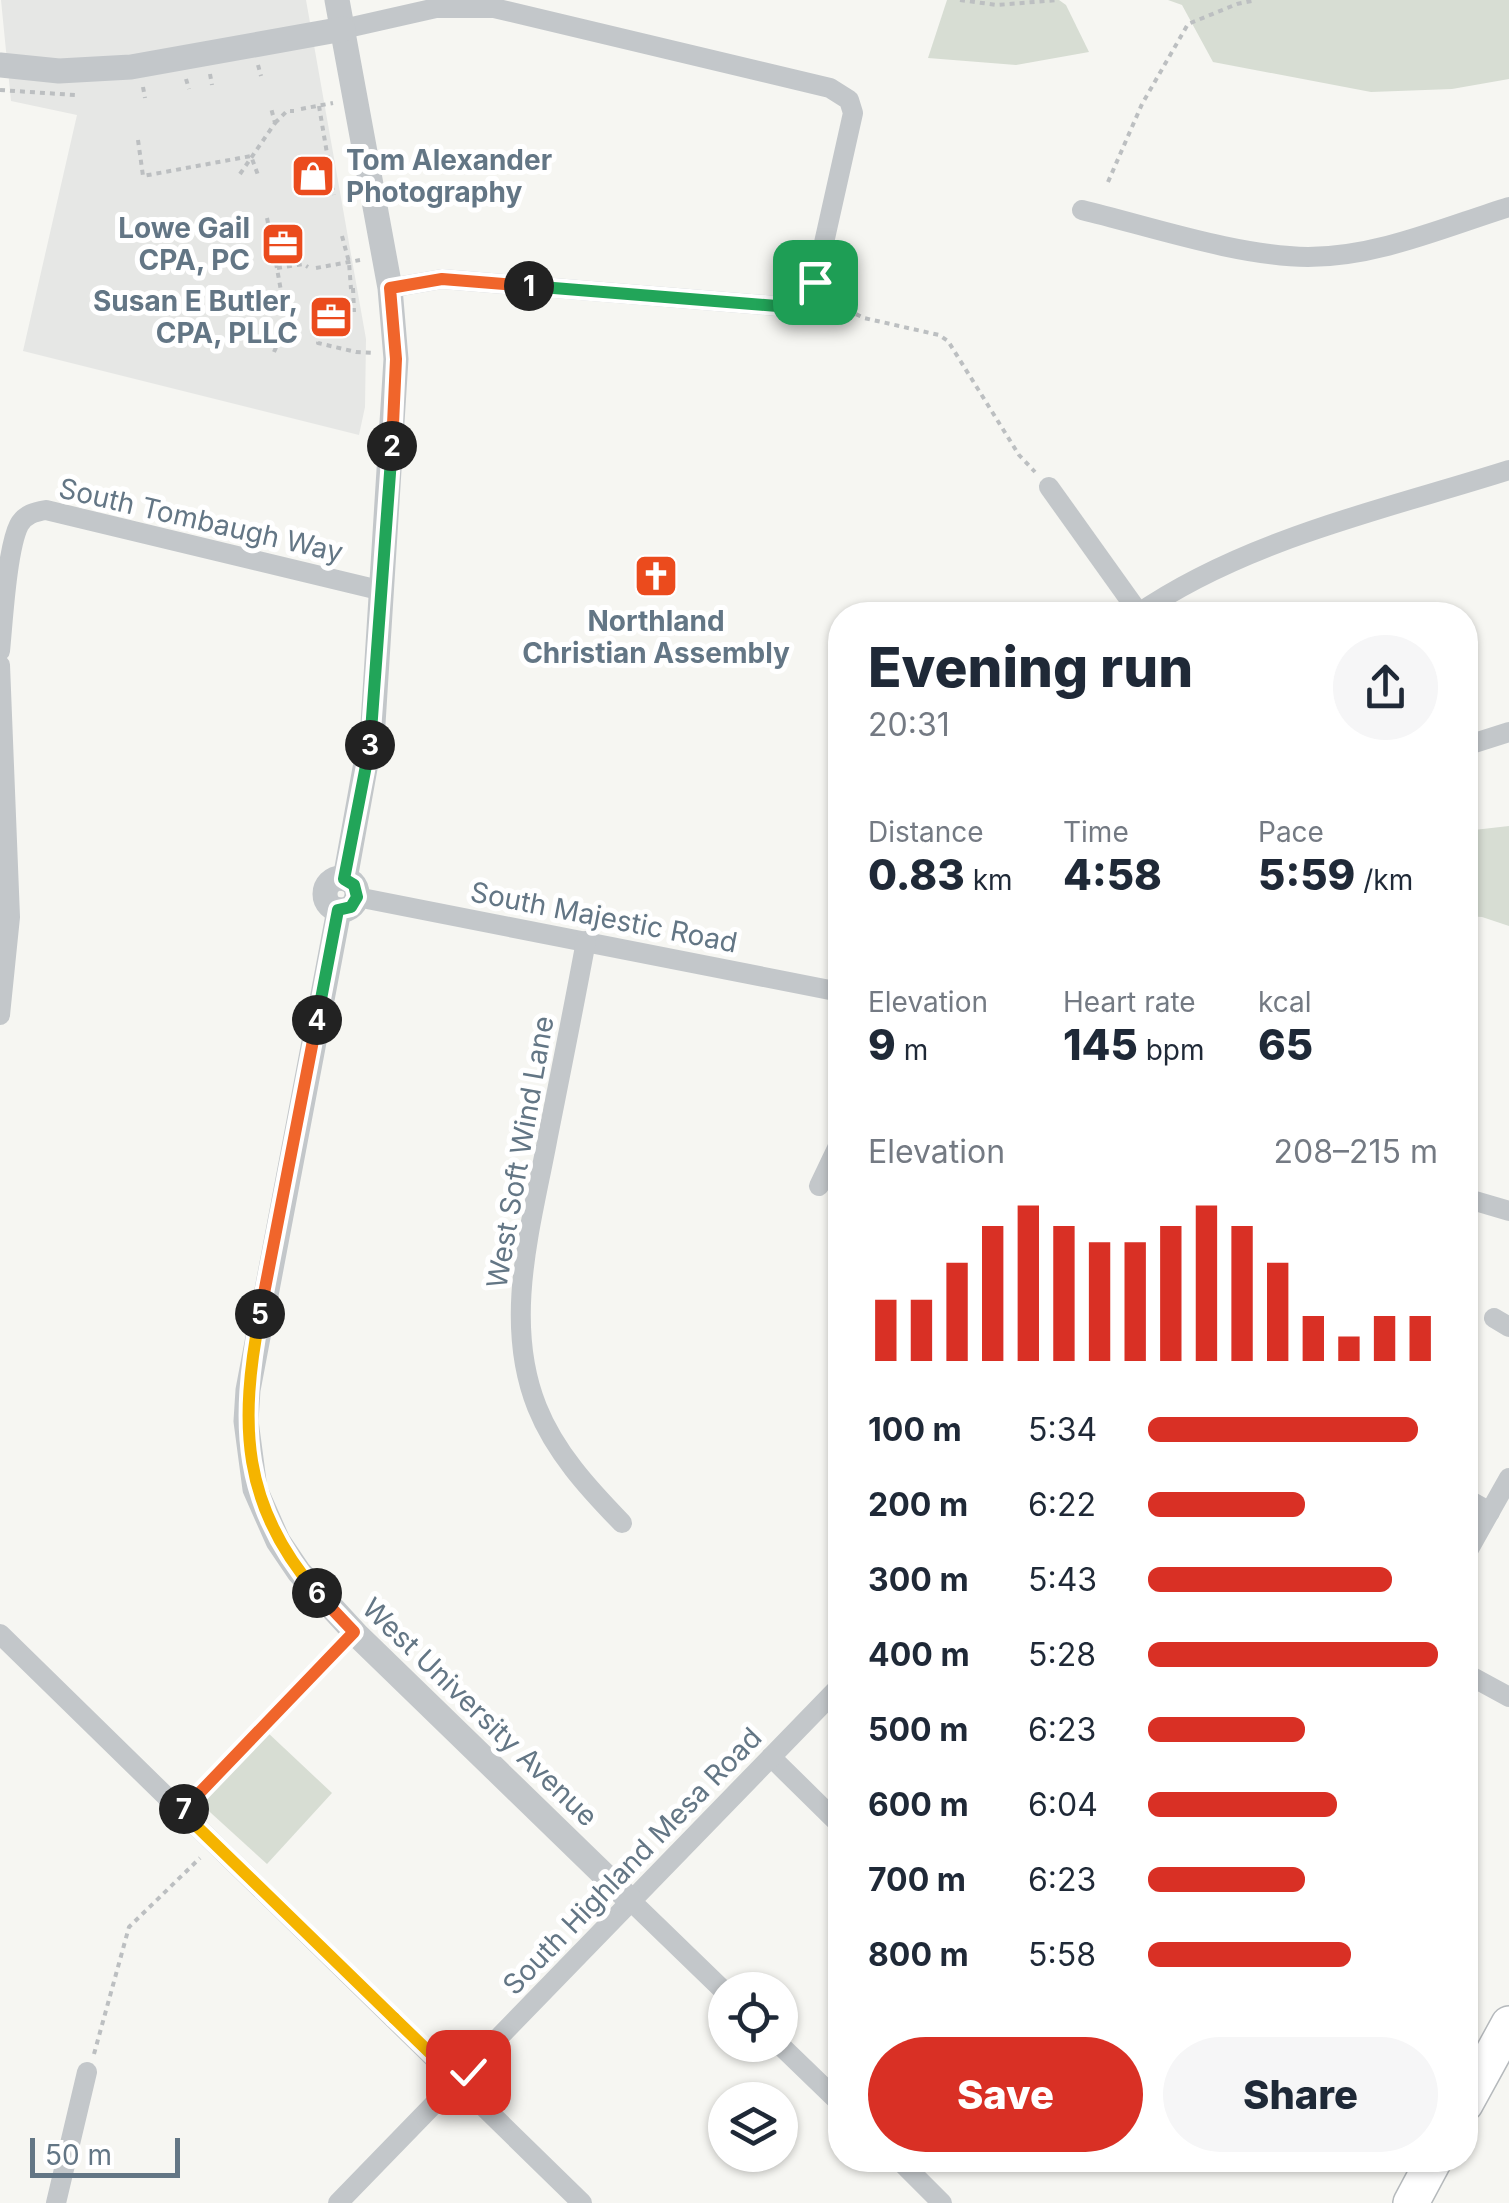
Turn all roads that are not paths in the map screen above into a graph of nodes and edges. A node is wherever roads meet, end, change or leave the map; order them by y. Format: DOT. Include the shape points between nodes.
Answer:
graph roads {
  1 [pos="337,0"];
  2 [pos="343,29"];
  3 [pos="0,65"];
  4 [pos="1509,207"];
  5 [pos="1082,210"];
  6 [pos="390,288"];
  7 [pos="1509,470"];
  8 [pos="1049,487"];
  9 [pos="383,591"];
  10 [pos="1130,602"];
  11 [pos="1158,602"];
  12 [pos="0,651"];
  13 [pos="0,665"];
  14 [pos="1509,732"];
  15 [pos="1478,742"];
  16 [pos="347,895"];
  17 [pos="586,941"];
  18 [pos="828,990"];
  19 [pos="0,1015"];
  20 [pos="828,1167"];
  21 [pos="819,1186"];
  22 [pos="1478,1202"];
  23 [pos="1509,1210"];
  24 [pos="1506,1489"];
  25 [pos="1478,1505"];
  26 [pos="1490,1512"];
  27 [pos="622,1523"];
  28 [pos="1478,1533"];
  29 [pos="354,1632"];
  30 [pos="0,1634"];
  31 [pos="1478,1681"];
  32 [pos="828,1698"];
  33 [pos="1509,1698"];
  34 [pos="770,1757"];
  35 [pos="182,1812"];
  36 [pos="828,1813"];
  37 [pos="631,1901"];
  38 [pos="708,1976"];
  39 [pos="1509,2024"];
  40 [pos="798,2062"];
  41 [pos="87,2072"];
  42 [pos="1478,2080"];
  43 [pos="459,2081"];
  44 [pos="828,2091"];
  45 [pos="911,2172"];
  46 [pos="1428,2172"];
  47 [pos="56,2203"];
  48 [pos="338,2203"];
  49 [pos="582,2203"];
  50 [pos="942,2203"];
  51 [pos="1411,2203"];
  1 -- 2 [label="street, West University Avenue"];
  2 -- 3 [label="street" via="132,68"];
  2 -- 6 [label="street, West University Avenue"];
  2 -- 6 [label="street" via="436,8 494,8 849,100 852,126 812,289 800,304 442,279"];
  4 -- 5 [label="street" via="1383,247 1310,257 1242,249"];
  6 -- 9 [label="street, West University Avenue" via="396,388"];
  7 -- 11 [label="street" via="1218,566"];
  8 -- 10 [label="street"];
  9 -- 12 [label="street, South Tombaugh Way" via="46,510 28,514 20,525"];
  9 -- 16 [label="street, West University Avenue" via="373,724"];
  13 -- 19 [label="street" via="10,916"];
  14 -- 15 [label="street"];
  16 -- 17 [label="street, South Majestic Road"];
  16 -- 29 [label="street, West University Avenue" via="257,1329 246,1421 256,1489 278,1541"];
  17 -- 18 [label="street, South Majestic Road"];
  17 -- 27 [label="street, West Soft Wind Lane" via="523,1267 522,1342 536,1404 552,1438"];
  20 -- 21 [label="street"];
  22 -- 23 [label="street"];
  24 -- 26 [label="street"];
  25 -- 26 [label="street"];
  26 -- 28 [label="street"];
  29 -- 35 [label="lane"];
  29 -- 37 [label="street, West University Avenue"];
  30 -- 35 [label="street"];
  31 -- 33 [label="street"];
  32 -- 34 [label="street, South Highland Mesa Road"];
  34 -- 36 [label="street"];
  34 -- 37 [label="street, South Highland Mesa Road"];
  35 -- 43 [label="street"];
  37 -- 38 [label="street, West University Avenue"];
  37 -- 43 [label="street, South Highland Mesa Road"];
  39 -- 42 [label="highway"];
  40 -- 44 [label="street"];
  41 -- 47 [label="street"];
  43 -- 48 [label="street, South Highland Mesa Road"];
  43 -- 49 [label="street"];
  45 -- 50 [label="street"];
  46 -- 51 [label="highway"];
}
